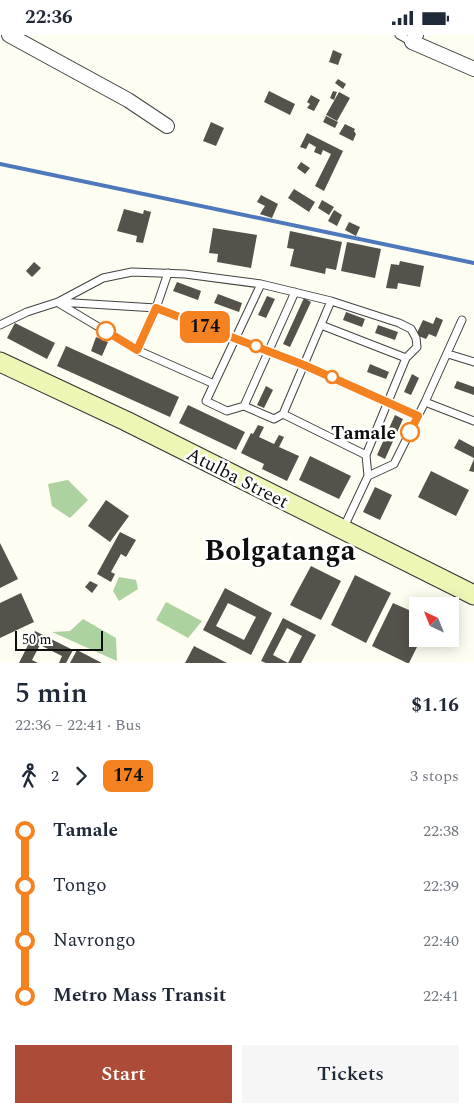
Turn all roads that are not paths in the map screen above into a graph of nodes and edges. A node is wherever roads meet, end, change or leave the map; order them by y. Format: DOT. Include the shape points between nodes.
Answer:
graph roads {
  1 [pos="9,35"];
  2 [pos="399,35"];
  3 [pos="414,38"];
  4 [pos="474,69"];
  5 [pos="168,126"];
  6 [pos="168,273"];
  7 [pos="260,284"];
  8 [pos="295,292"];
  9 [pos="331,301"];
  10 [pos="58,302"];
  11 [pos="156,308"];
  12 [pos="462,320"];
  13 [pos="0,325"];
  14 [pos="321,325"];
  15 [pos="235,339"];
  16 [pos="137,350"];
  17 [pos="269,352"];
  18 [pos="448,354"];
  19 [pos="406,358"];
  20 [pos="0,362"];
  21 [pos="474,362"];
  22 [pos="304,365"];
  23 [pos="214,384"];
  24 [pos="388,402"];
  25 [pos="425,402"];
  26 [pos="244,406"];
  27 [pos="282,414"];
  28 [pos="418,416"];
  29 [pos="474,421"];
  30 [pos="366,455"];
  31 [pos="368,476"];
  32 [pos="343,529"];
  33 [pos="474,595"];
  1 -- 5 [label="street" via="128,100"];
  2 -- 3 [label="lane"];
  3 -- 4 [label="street"];
  6 -- 7 [label="lane"];
  6 -- 10 [label="lane" via="132,271 103,278"];
  6 -- 11 [label="lane"];
  7 -- 8 [label="lane"];
  7 -- 15 [label="lane"];
  8 -- 9 [label="lane"];
  8 -- 17 [label="lane"];
  9 -- 14 [label="lane"];
  9 -- 19 [label="lane" via="411,329 417,347"];
  10 -- 11 [label="lane"];
  10 -- 13 [label="lane"];
  10 -- 16 [label="lane"];
  11 -- 15 [label="lane"];
  11 -- 16 [label="lane"];
  12 -- 18 [label="lane"];
  14 -- 19 [label="lane"];
  14 -- 22 [label="lane"];
  15 -- 17 [label="lane"];
  15 -- 23 [label="lane"];
  16 -- 23 [label="lane"];
  17 -- 22 [label="lane"];
  17 -- 26 [label="lane"];
  18 -- 21 [label="lane"];
  18 -- 25 [label="lane"];
  19 -- 24 [label="lane"];
  20 -- 32 [label="street, Atulba Street"];
  22 -- 24 [label="lane"];
  22 -- 27 [label="lane"];
  23 -- 26 [label="lane" via="206,401 227,411"];
  24 -- 28 [label="lane"];
  24 -- 30 [label="lane"];
  25 -- 28 [label="lane"];
  25 -- 29 [label="lane"];
  26 -- 27 [label="lane" via="274,419"];
  27 -- 30 [label="lane"];
  28 -- 31 [label="lane" via="394,464"];
  30 -- 31 [label="lane"];
  31 -- 32 [label="lane"];
  32 -- 33 [label="street, Atulba Street"];
}
